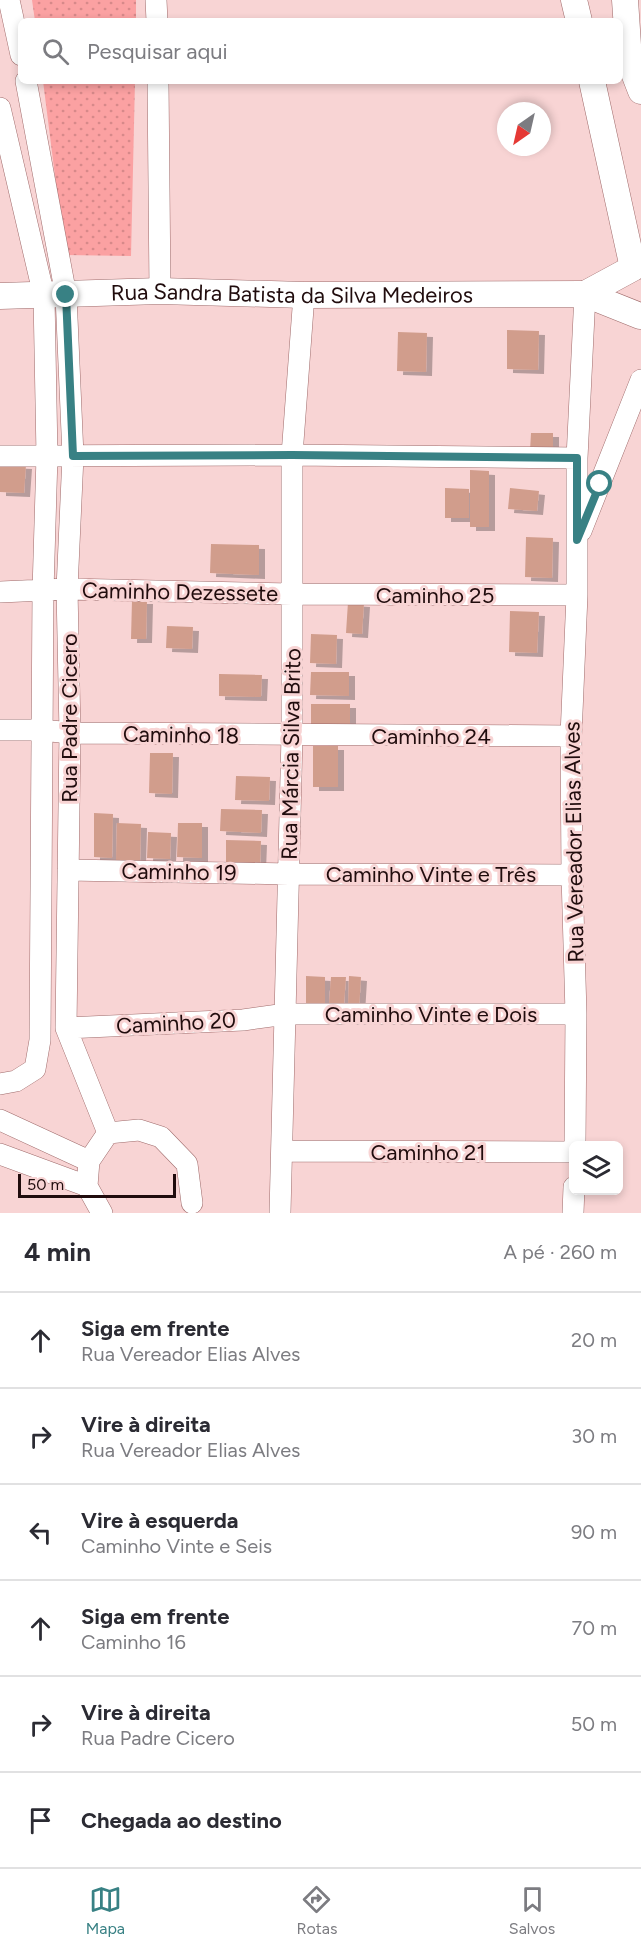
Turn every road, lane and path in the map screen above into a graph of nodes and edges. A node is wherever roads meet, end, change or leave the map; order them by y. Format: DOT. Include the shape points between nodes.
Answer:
graph roads {
  1 [pos="9,0"];
  2 [pos="156,0"];
  3 [pos="574,0"];
  4 [pos="631,14"];
  5 [pos="157,18"];
  6 [pos="578,18"];
  7 [pos="18,41"];
  8 [pos="641,45"];
  9 [pos="26,84"];
  10 [pos="158,84"];
  11 [pos="593,84"];
  12 [pos="641,91"];
  13 [pos="0,108"];
  14 [pos="637,264"];
  15 [pos="160,291"];
  16 [pos="585,294"];
  17 [pos="55,295"];
  18 [pos="304,295"];
  19 [pos="0,296"];
  20 [pos="640,317"];
  21 [pos="641,380"];
  22 [pos="292,455"];
  23 [pos="0,456"];
  24 [pos="48,456"];
  25 [pos="73,456"];
  26 [pos="577,458"];
  27 [pos="577,540"];
  28 [pos="67,590"];
  29 [pos="43,591"];
  30 [pos="0,592"];
  31 [pos="292,594"];
  32 [pos="577,595"];
  33 [pos="0,730"];
  34 [pos="42,730"];
  35 [pos="70,734"];
  36 [pos="292,736"];
  37 [pos="571,736"];
  38 [pos="68,870"];
  39 [pos="289,874"];
  40 [pos="572,875"];
  41 [pos="286,1014"];
  42 [pos="576,1014"];
  43 [pos="66,1028"];
  44 [pos="0,1084"];
  45 [pos="0,1119"];
  46 [pos="108,1133"];
  47 [pos="575,1141"];
  48 [pos="282,1151"];
  49 [pos="569,1152"];
  50 [pos="0,1154"];
  51 [pos="89,1161"];
  52 [pos="87,1186"];
  53 [pos="573,1195"];
  54 [pos="194,1210"];
  55 [pos="102,1213"];
  56 [pos="280,1213"];
  57 [pos="573,1213"];
  1 -- 7 [label="street"];
  2 -- 5 [label="street"];
  3 -- 6 [label="street"];
  4 -- 8 [label="street"];
  4 -- 12 [label="street" via="629,60"];
  9 -- 17 [label="street"];
  10 -- 15 [label="street"];
  11 -- 14 [label="street"];
  13 -- 17 [label="street"];
  14 -- 16 [label="street, Rua Sandra Batista da Silva Medeiros"];
  14 -- 20 [label="street" via="630,285"];
  15 -- 17 [label="street, Rua Sandra Batista da Silva Medeiros"];
  15 -- 18 [label="street, Rua Sandra Batista da Silva Medeiros"];
  16 -- 18 [label="street, Rua Sandra Batista da Silva Medeiros"];
  16 -- 20 [label="street, Rua Sandra Batista da Silva Medeiros"];
  16 -- 26 [label="street, Rua Vereador Elias Alves"];
  17 -- 19 [label="street, Rua Sandra Batista da Silva Medeiros"];
  17 -- 24 [label="street"];
  17 -- 25 [label="street, Rua Padre Cicero"];
  18 -- 22 [label="street, Rua Márcia Silva Brito"];
  21 -- 27 [label="street, Rua Vereador Elias Alves"];
  22 -- 25 [label="street"];
  22 -- 26 [label="street"];
  22 -- 31 [label="street, Rua Márcia Silva Brito"];
  23 -- 24 [label="street"];
  24 -- 25 [label="street"];
  24 -- 29 [label="street"];
  25 -- 28 [label="street, Rua Padre Cicero"];
  26 -- 27 [label="street, Rua Vereador Elias Alves"];
  27 -- 32 [label="street, Rua Vereador Elias Alves"];
  28 -- 29 [label="street, Caminho Dezessete"];
  28 -- 31 [label="street, Caminho Dezessete"];
  28 -- 35 [label="street, Rua Padre Cicero"];
  29 -- 30 [label="street, Caminho Dezessete"];
  29 -- 34 [label="street"];
  31 -- 32 [label="street, Caminho 25"];
  31 -- 36 [label="street, Rua Márcia Silva Brito"];
  32 -- 37 [label="street, Rua Vereador Elias Alves"];
  33 -- 34 [label="street, Caminho 18"];
  34 -- 35 [label="street, Caminho 18"];
  34 -- 44 [label="street" via="40,1040 35,1069 16,1081"];
  35 -- 36 [label="street, Caminho 18"];
  35 -- 38 [label="street, Rua Padre Cicero"];
  36 -- 37 [label="street, Caminho 24"];
  36 -- 39 [label="street, Rua Márcia Silva Brito"];
  37 -- 40 [label="street, Rua Vereador Elias Alves"];
  38 -- 39 [label="street, Caminho 19"];
  38 -- 43 [label="street, Rua Padre Cicero"];
  39 -- 40 [label="street, Caminho Vinte e Três"];
  39 -- 41 [label="street, Rua Márcia Silva Brito"];
  40 -- 42 [label="street, Rua Vereador Elias Alves"];
  41 -- 42 [label="street, Caminho Vinte e Dois"];
  41 -- 43 [label="street, Caminho 20" via="243,1020"];
  41 -- 48 [label="street, Rua Márcia Silva Brito"];
  42 -- 47 [label="street, Rua Vereador Elias Alves"];
  43 -- 46 [label="street, Rua Padre Cicero"];
  45 -- 51 [label="street"];
  46 -- 51 [label="street"];
  46 -- 54 [label="street" via="139,1130 161,1137 187,1164"];
  48 -- 49 [label="street, Caminho 21"];
  48 -- 56 [label="street, Rua Márcia Silva Brito"];
  50 -- 52 [label="street"];
  51 -- 52 [label="street"];
  52 -- 55 [label="street"];
  53 -- 57 [label="street"];
}
